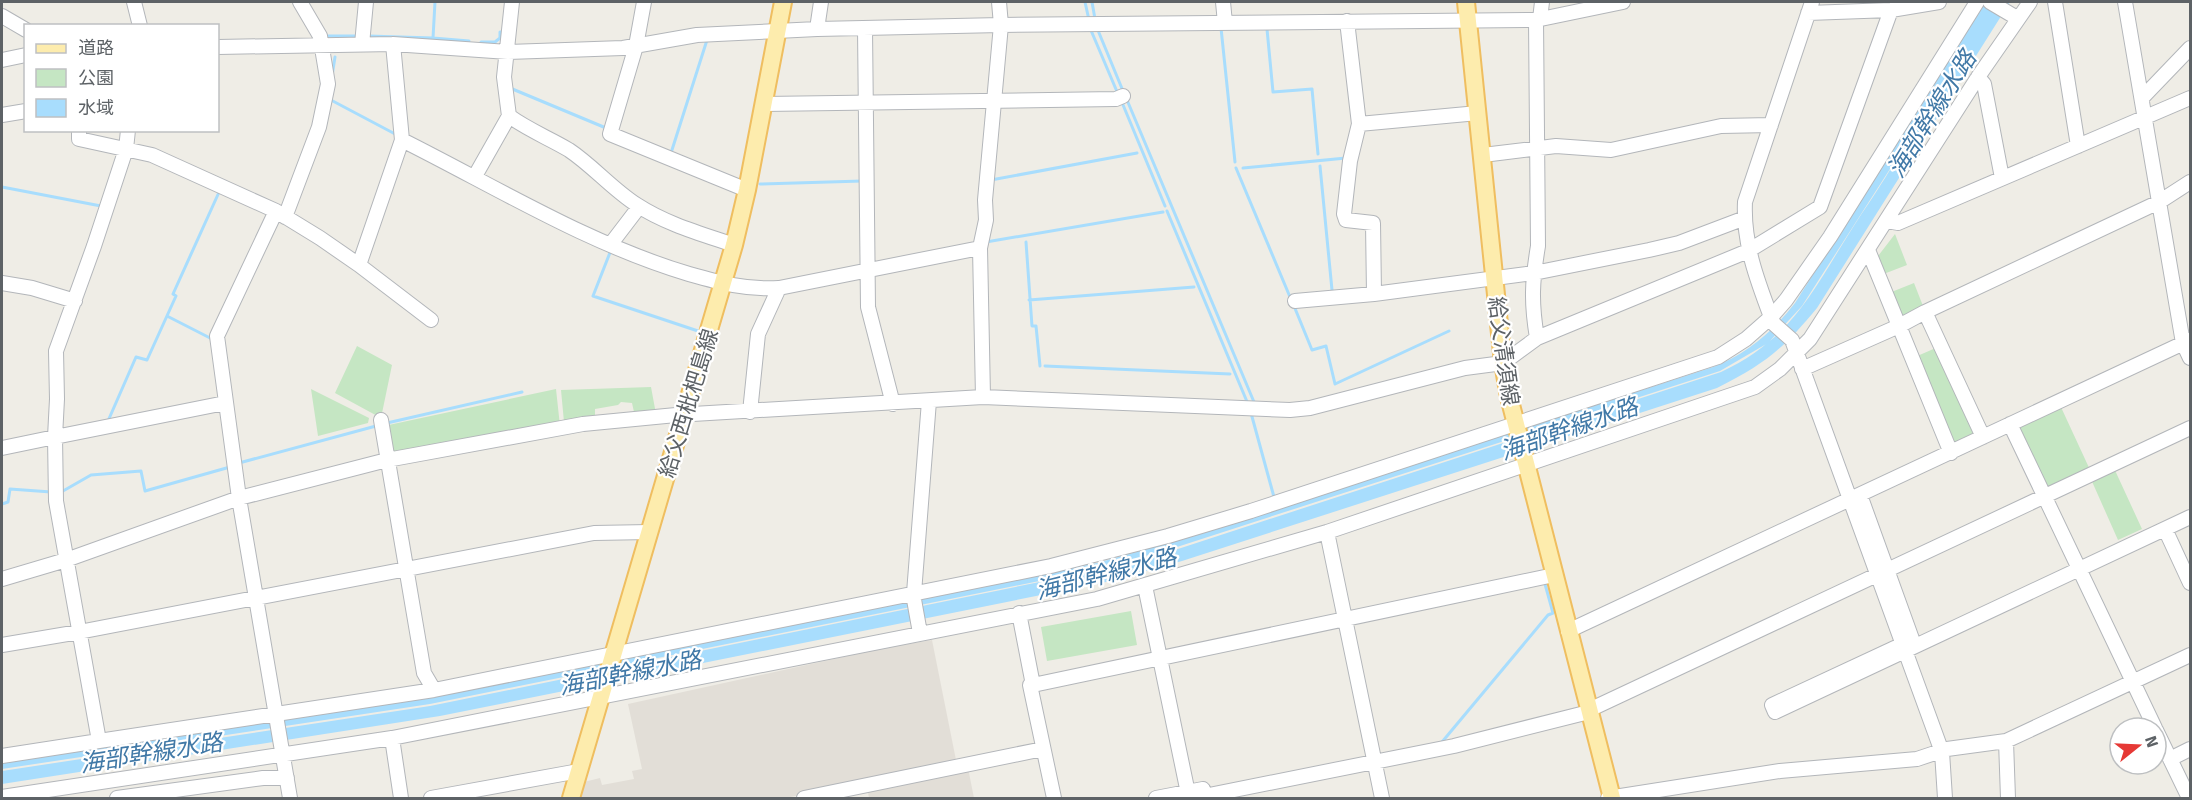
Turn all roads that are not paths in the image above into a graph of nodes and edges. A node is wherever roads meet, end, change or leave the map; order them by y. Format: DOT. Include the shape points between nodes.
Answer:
graph roads {
  1 [pos="125,2"];
  2 [pos="134,2"];
  3 [pos="300,2"];
  4 [pos="366,2"];
  5 [pos="512,2"];
  6 [pos="644,2"];
  7 [pos="783,2"];
  8 [pos="820,2"];
  9 [pos="999,2"];
  10 [pos="1223,2"];
  11 [pos="1466,2"];
  12 [pos="1542,2"];
  13 [pos="1623,2"];
  14 [pos="1939,2"];
  15 [pos="1977,2"];
  16 [pos="1990,2"];
  17 [pos="2030,2"];
  18 [pos="2055,2"];
  19 [pos="2125,2"];
  20 [pos="1810,7"];
  21 [pos="1891,10"];
  22 [pos="2012,15"];
  23 [pos="2,16"];
  24 [pos="1538,19"];
  25 [pos="1468,20"];
  26 [pos="1347,21"];
  27 [pos="1226,23"];
  28 [pos="130,24"];
  29 [pos="140,24"];
  30 [pos="1001,25"];
  31 [pos="24,29"];
  32 [pos="817,29"];
  33 [pos="865,29"];
  34 [pos="778,30"];
  35 [pos="362,44"];
  36 [pos="393,44"];
  37 [pos="321,45"];
  38 [pos="636,46"];
  39 [pos="219,47"];
  40 [pos="2190,48"];
  41 [pos="508,52"];
  42 [pos="24,55"];
  43 [pos="2,60"];
  44 [pos="1978,77"];
  45 [pos="1123,96"];
  46 [pos="2142,98"];
  47 [pos="2190,98"];
  48 [pos="994,101"];
  49 [pos="866,103"];
  50 [pos="764,104"];
  51 [pos="24,111"];
  52 [pos="1478,113"];
  53 [pos="2,115"];
  54 [pos="509,117"];
  55 [pos="2144,117"];
  56 [pos="1359,124"];
  57 [pos="1771,124"];
  58 [pos="128,132"];
  59 [pos="84,134"];
  60 [pos="402,140"];
  61 [pos="2078,146"];
  62 [pos="1538,148"];
  63 [pos="126,149"];
  64 [pos="1483,155"];
  65 [pos="475,177"];
  66 [pos="2002,178"];
  67 [pos="2190,182"];
  68 [pos="747,190"];
  69 [pos="2159,202"];
  70 [pos="639,207"];
  71 [pos="280,214"];
  72 [pos="1745,218"];
  73 [pos="1887,221"];
  74 [pos="610,245"];
  75 [pos="735,245"];
  76 [pos="980,248"];
  77 [pos="1869,250"];
  78 [pos="1748,251"];
  79 [pos="359,265"];
  80 [pos="867,270"];
  81 [pos="1534,273"];
  82 [pos="1494,278"];
  83 [pos="2,283"];
  84 [pos="724,284"];
  85 [pos="779,288"];
  86 [pos="1374,294"];
  87 [pos="75,301"];
  88 [pos="1295,301"];
  89 [pos="1925,312"];
  90 [pos="431,320"];
  91 [pos="1773,321"];
  92 [pos="1899,326"];
  93 [pos="1537,338"];
  94 [pos="2187,341"];
  95 [pos="1797,355"];
  96 [pos="2190,358"];
  97 [pos="1503,363"];
  98 [pos="1802,369"];
  99 [pos="983,397"];
  100 [pos="929,401"];
  101 [pos="225,403"];
  102 [pos="893,404"];
  103 [pos="750,412"];
  104 [pos="684,416"];
  105 [pos="381,420"];
  106 [pos="2010,424"];
  107 [pos="1516,426"];
  108 [pos="2190,428"];
  109 [pos="55,437"];
  110 [pos="1983,437"];
  111 [pos="2,448"];
  112 [pos="1951,453"];
  113 [pos="1524,459"];
  114 [pos="387,460"];
  115 [pos="2044,496"];
  116 [pos="1855,497"];
  117 [pos="239,498"];
  118 [pos="2190,508"];
  119 [pos="2190,517"];
  120 [pos="2165,529"];
  121 [pos="650,532"];
  122 [pos="1327,532"];
  123 [pos="66,560"];
  124 [pos="2078,566"];
  125 [pos="406,568"];
  126 [pos="1883,572"];
  127 [pos="1554,575"];
  128 [pos="2,579"];
  129 [pos="2190,583"];
  130 [pos="1145,586"];
  131 [pos="913,595"];
  132 [pos="256,598"];
  133 [pos="1019,614"];
  134 [pos="1346,619"];
  135 [pos="919,628"];
  136 [pos="80,632"];
  137 [pos="1568,632"];
  138 [pos="1906,643"];
  139 [pos="2,645"];
  140 [pos="2190,655"];
  141 [pos="612,657"];
  142 [pos="1160,658"];
  143 [pos="2132,682"];
  144 [pos="1033,685"];
  145 [pos="427,691"];
  146 [pos="602,692"];
  147 [pos="1589,711"];
  148 [pos="2149,716"];
  149 [pos="277,718"];
  150 [pos="392,738"];
  151 [pos="99,741"];
  152 [pos="2006,741"];
  153 [pos="283,749"];
  154 [pos="1043,749"];
  155 [pos="2190,749"];
  156 [pos="1942,752"];
  157 [pos="2168,755"];
  158 [pos="2,756"];
  159 [pos="1374,758"];
  160 [pos="2170,759"];
  161 [pos="579,771"];
  162 [pos="287,778"];
  163 [pos="865,792"];
  164 [pos="34,795"];
  165 [pos="1190,796"];
  166 [pos="2,797"];
  167 [pos="117,798"];
  168 [pos="290,798"];
  169 [pos="401,798"];
  170 [pos="431,798"];
  171 [pos="571,798"];
  172 [pos="804,798"];
  173 [pos="1054,798"];
  174 [pos="1156,798"];
  175 [pos="1382,798"];
  176 [pos="1610,798"];
  177 [pos="1946,798"];
  178 [pos="2008,798"];
  179 [pos="2189,798"];
  1 -- 28 [label="street"];
  2 -- 29 [label="street"];
  3 -- 37 [label="street" via="318,30"];
  4 -- 35 [label="street"];
  5 -- 41 [label="street"];
  6 -- 38 [label="street"];
  7 -- 34 [label="main road, 給父西枇杷島線"];
  8 -- 32 [label="street"];
  9 -- 30 [label="street"];
  10 -- 27 [label="street"];
  11 -- 25 [label="main road, 給父清須線"];
  12 -- 24 [label="street"];
  13 -- 24 [label="street"];
  14 -- 21 [label="street"];
  15 -- 91 [label="street"];
  16 -- 22 [label="street"];
  17 -- 22 [label="street"];
  18 -- 61 [label="street"];
  19 -- 46 [label="street"];
  20 -- 21 [label="street"];
  20 -- 57 [label="street"];
  21 -- 78 [label="street" via="1820,207"];
  22 -- 44 [label="street"];
  23 -- 31 [label="street"];
  24 -- 25 [label="street"];
  24 -- 62 [label="street"];
  25 -- 26 [label="street"];
  25 -- 52 [label="main road, 給父清須線"];
  26 -- 27 [label="street"];
  26 -- 56 [label="street"];
  27 -- 30 [label="street"];
  30 -- 33 [label="street"];
  30 -- 48 [label="street"];
  32 -- 33 [label="street"];
  32 -- 34 [label="street"];
  33 -- 49 [label="street"];
  34 -- 38 [label="street" via="698,34"];
  34 -- 50 [label="main road, 給父西枇杷島線"];
  35 -- 36 [label="street"];
  35 -- 37 [label="street"];
  36 -- 41 [label="street"];
  36 -- 60 [label="street"];
  37 -- 39 [label="street"];
  37 -- 71 [label="street" via="327,74 319,127"];
  38 -- 41 [label="street"];
  38 -- 68 [label="street" via="610,134"];
  40 -- 46 [label="street"];
  41 -- 54 [label="street" via="504,77"];
  42 -- 43 [label="street"];
  44 -- 66 [label="street" via="1984,84"];
  44 -- 73 [label="street"];
  45 -- 48 [label="street"];
  46 -- 55 [label="street"];
  47 -- 55 [label="street"];
  48 -- 49 [label="street"];
  48 -- 76 [label="street" via="986,220"];
  49 -- 50 [label="street"];
  49 -- 80 [label="street"];
  50 -- 68 [label="main road, 給父西枇杷島線"];
  51 -- 53 [label="street"];
  52 -- 56 [label="street"];
  52 -- 64 [label="main road, 給父清須線"];
  54 -- 65 [label="street"];
  54 -- 70 [label="street" via="569,150"];
  55 -- 61 [label="street"];
  55 -- 69 [label="street"];
  56 -- 86 [label="street" via="1344,214 1346,220 1373,223"];
  57 -- 62 [label="street" via="1721,126 1611,150"];
  57 -- 72 [label="street" via="1745,202"];
  58 -- 63 [label="street"];
  59 -- 63 [label="street"];
  60 -- 65 [label="street"];
  60 -- 79 [label="street"];
  61 -- 66 [label="street"];
  62 -- 64 [label="street"];
  62 -- 81 [label="street" via="1538,246"];
  63 -- 71 [label="street" via="153,155"];
  63 -- 87 [label="street"];
  64 -- 82 [label="main road, 給父清須線"];
  65 -- 74 [label="street"];
  66 -- 73 [label="street" via="1898,223"];
  67 -- 69 [label="street"];
  68 -- 75 [label="main road, 給父西枇杷島線"];
  69 -- 89 [label="street"];
  69 -- 94 [label="street"];
  70 -- 74 [label="street"];
  70 -- 75 [label="street"];
  71 -- 79 [label="street"];
  71 -- 101 [label="street" via="217,336"];
  72 -- 78 [label="street"];
  72 -- 81 [label="street" via="1679,243"];
  73 -- 77 [label="street"];
  74 -- 84 [label="street"];
  75 -- 84 [label="main road, 給父西枇杷島線"];
  76 -- 80 [label="street"];
  76 -- 99 [label="street"];
  77 -- 92 [label="street"];
  77 -- 95 [label="street"];
  78 -- 91 [label="street"];
  78 -- 93 [label="street"];
  79 -- 90 [label="street"];
  80 -- 85 [label="street"];
  80 -- 102 [label="street" via="868,307"];
  81 -- 82 [label="street"];
  81 -- 93 [label="street"];
  82 -- 86 [label="street"];
  82 -- 97 [label="main road, 給父清須線"];
  83 -- 87 [label="street"];
  84 -- 85 [label="street"];
  84 -- 104 [label="main road, 給父西枇杷島線"];
  85 -- 103 [label="street" via="758,334"];
  86 -- 88 [label="street"];
  87 -- 109 [label="street" via="56,351"];
  89 -- 92 [label="street"];
  89 -- 110 [label="street"];
  91 -- 95 [label="street" via="1792,340"];
  91 -- 107 [label="street" via="1718,357"];
  92 -- 98 [label="street"];
  92 -- 112 [label="street"];
  93 -- 97 [label="street"];
  94 -- 96 [label="street"];
  94 -- 106 [label="street"];
  95 -- 98 [label="street"];
  95 -- 113 [label="street" via="1755,387"];
  97 -- 99 [label="street" via="1465,368 1290,410"];
  97 -- 107 [label="main road, 給父清須線"];
  98 -- 116 [label="street"];
  99 -- 100 [label="street"];
  100 -- 102 [label="street"];
  100 -- 131 [label="street"];
  101 -- 109 [label="street"];
  101 -- 117 [label="street"];
  102 -- 103 [label="street"];
  103 -- 104 [label="street"];
  104 -- 114 [label="street" via="583,424"];
  104 -- 121 [label="main road, 給父西枇杷島線"];
  105 -- 114 [label="street"];
  106 -- 110 [label="street"];
  106 -- 115 [label="street"];
  107 -- 113 [label="main road, 給父清須線"];
  107 -- 131 [label="street" via="1168,536"];
  108 -- 115 [label="street"];
  109 -- 111 [label="street"];
  109 -- 123 [label="street" via="56,501"];
  110 -- 112 [label="street"];
  112 -- 116 [label="street"];
  113 -- 122 [label="street"];
  113 -- 127 [label="main road, 給父清須線"];
  114 -- 117 [label="street"];
  114 -- 125 [label="street"];
  115 -- 124 [label="street"];
  115 -- 126 [label="street"];
  116 -- 126 [label="street"];
  116 -- 137 [label="street"];
  117 -- 123 [label="street"];
  117 -- 132 [label="street"];
  118 -- 124 [label="street"];
  119 -- 120 [label="street"];
  120 -- 124 [label="street"];
  120 -- 129 [label="street"];
  121 -- 125 [label="street" via="594,533"];
  121 -- 141 [label="main road, 給父西枇杷島線"];
  122 -- 130 [label="street"];
  122 -- 134 [label="street"];
  123 -- 128 [label="street"];
  123 -- 136 [label="street"];
  124 -- 138 [label="street"];
  124 -- 143 [label="street"];
  125 -- 132 [label="street"];
  125 -- 145 [label="street"];
  126 -- 138 [label="street"];
  126 -- 147 [label="street"];
  127 -- 134 [label="street"];
  127 -- 137 [label="main road, 給父清須線"];
  130 -- 133 [label="street"];
  130 -- 142 [label="street"];
  131 -- 135 [label="street"];
  131 -- 141 [label="street"];
  132 -- 136 [label="street"];
  132 -- 149 [label="street"];
  133 -- 135 [label="street"];
  133 -- 144 [label="street"];
  134 -- 142 [label="street"];
  134 -- 159 [label="street"];
  135 -- 146 [label="street"];
  136 -- 139 [label="street"];
  136 -- 151 [label="street"];
  137 -- 147 [label="main road, 給父清須線"];
  138 -- 138 [label="street" via="1775,712 1772,705"];
  138 -- 156 [label="street"];
  140 -- 143 [label="street"];
  141 -- 145 [label="street"];
  141 -- 146 [label="main road, 給父西枇杷島線"];
  142 -- 144 [label="street"];
  142 -- 165 [label="street"];
  143 -- 148 [label="street"];
  143 -- 152 [label="street"];
  144 -- 154 [label="street"];
  145 -- 149 [label="street"];
  146 -- 150 [label="street"];
  146 -- 161 [label="main road, 給父西枇杷島線"];
  147 -- 159 [label="street" via="1454,746"];
  147 -- 176 [label="main road, 給父清須線"];
  149 -- 151 [label="street"];
  149 -- 153 [label="street"];
  150 -- 153 [label="street"];
  150 -- 169 [label="street"];
  151 -- 158 [label="street"];
  152 -- 156 [label="street"];
  152 -- 178 [label="street"];
  153 -- 162 [label="street"];
  153 -- 164 [label="street"];
  154 -- 163 [label="street"];
  154 -- 173 [label="street"];
  155 -- 160 [label="street"];
  156 -- 176 [label="street" via="1917,759 1780,771"];
  156 -- 177 [label="street"];
  157 -- 160 [label="street"];
  159 -- 165 [label="street"];
  159 -- 175 [label="street"];
  160 -- 179 [label="street"];
  161 -- 170 [label="street"];
  161 -- 171 [label="main road, 給父西枇杷島線"];
  162 -- 167 [label="street"];
  162 -- 168 [label="street"];
  163 -- 172 [label="street"];
  164 -- 166 [label="street"];
  165 -- 174 [label="street"];
}
